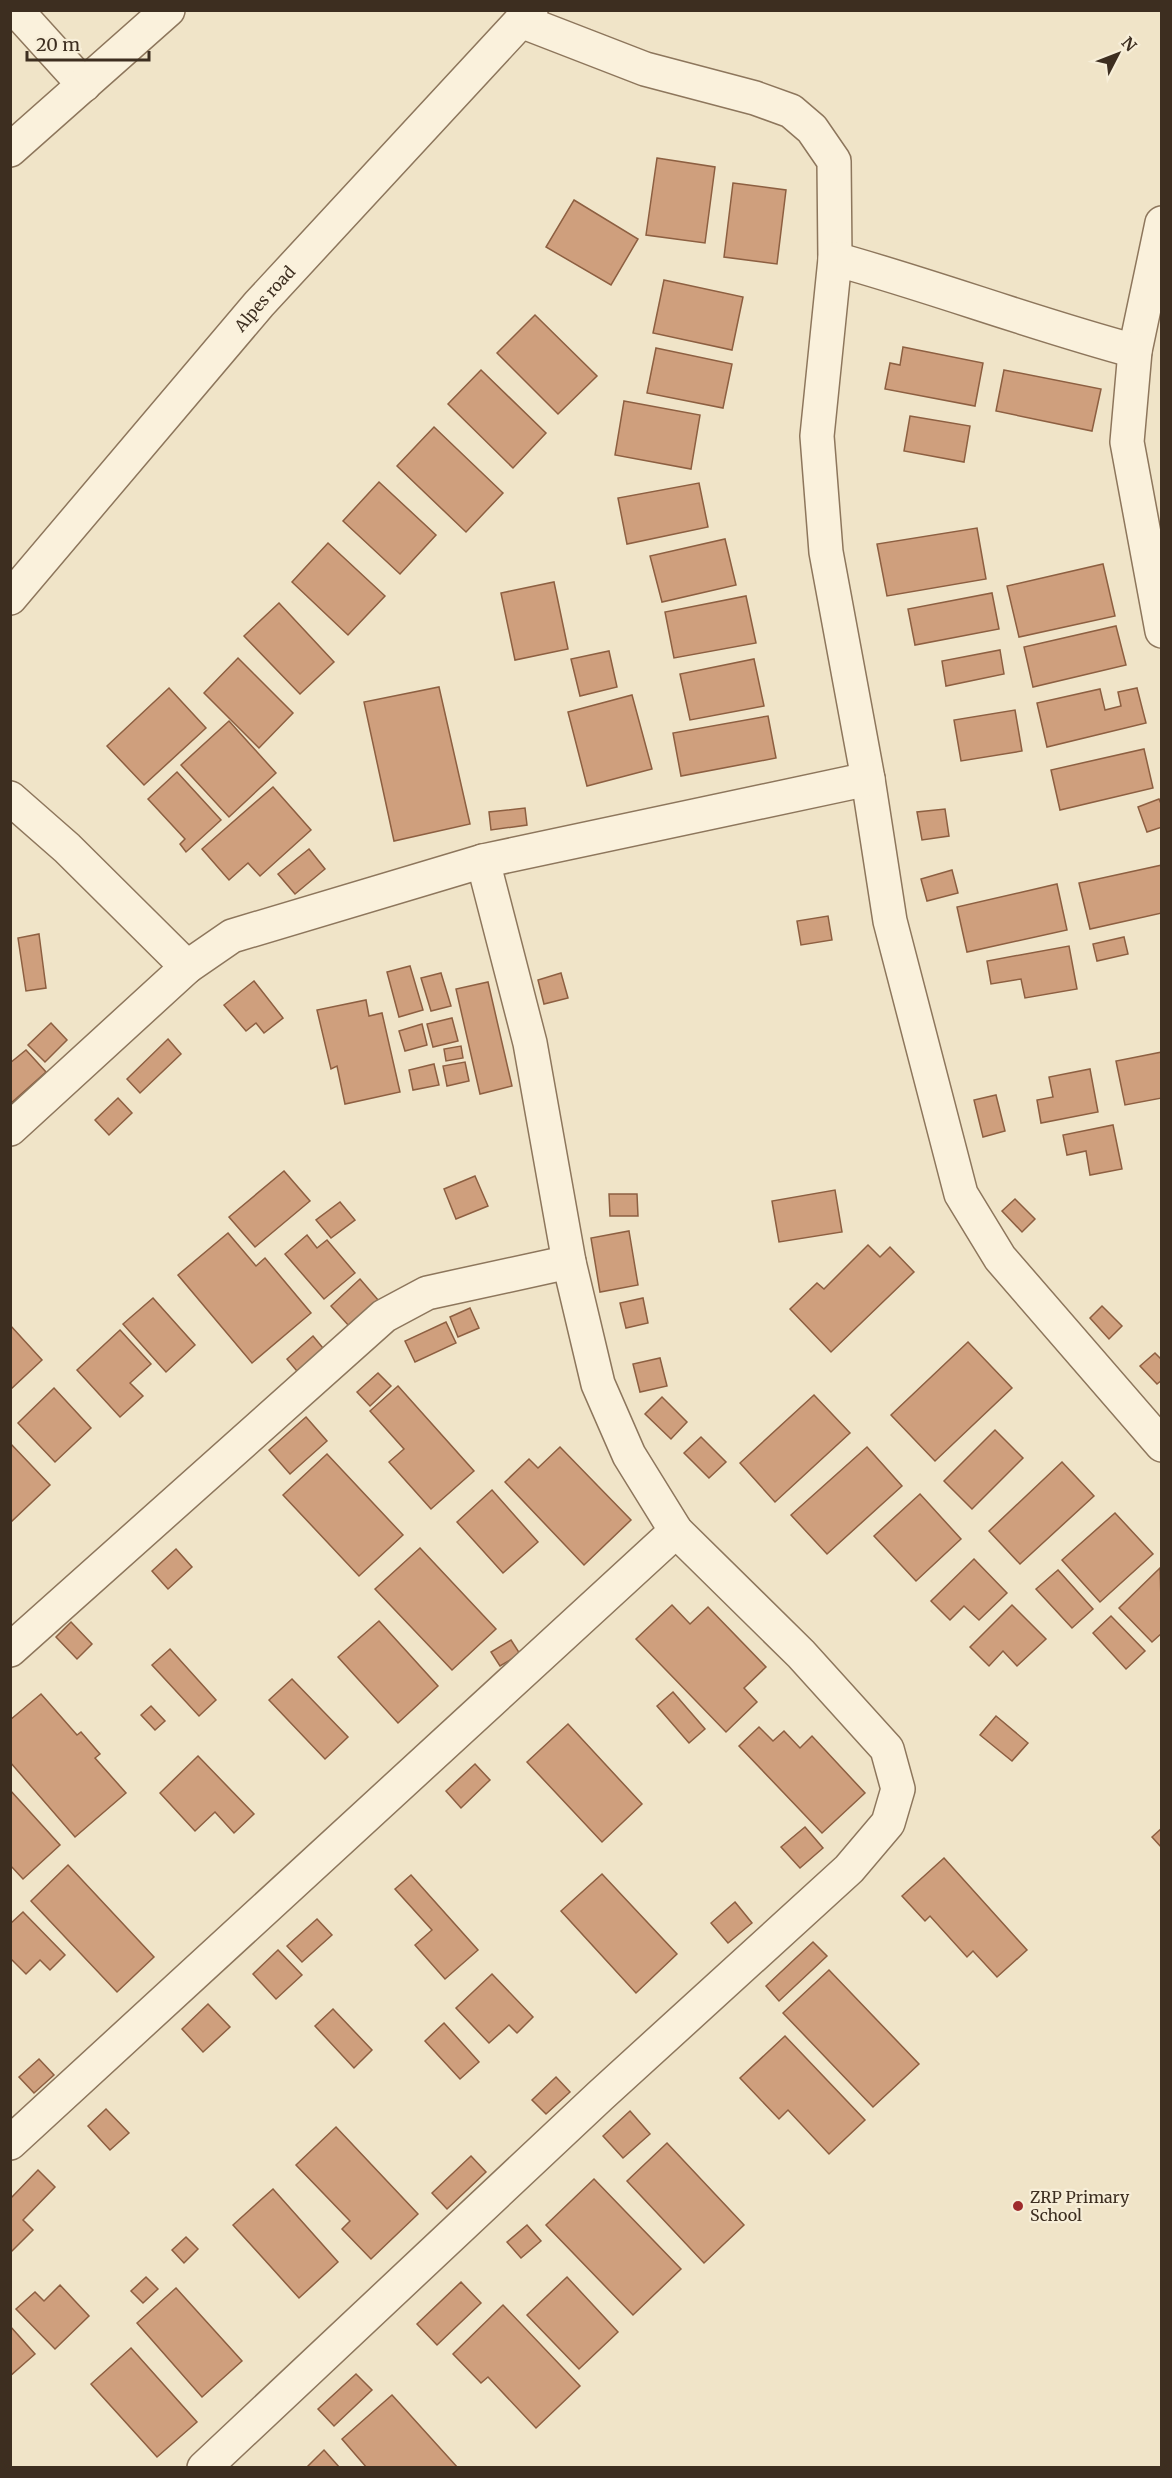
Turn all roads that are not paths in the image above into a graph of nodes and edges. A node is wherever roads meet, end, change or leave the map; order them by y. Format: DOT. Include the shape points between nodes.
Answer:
graph roads {
  1 [pos="16,10"];
  2 [pos="168,10"];
  3 [pos="526,16"];
  4 [pos="84,85"];
  5 [pos="10,150"];
  6 [pos="1161,223"];
  7 [pos="835,259"];
  8 [pos="1135,351"];
  9 [pos="10,598"];
  10 [pos="1161,631"];
  11 [pos="868,779"];
  12 [pos="10,798"];
  13 [pos="483,861"];
  14 [pos="187,967"];
  15 [pos="10,1129"];
  16 [pos="569,1262"];
  17 [pos="1161,1445"];
  18 [pos="676,1532"];
  19 [pos="10,1650"];
  20 [pos="10,2143"];
  21 [pos="204,2468"];
  1 -- 4 [label="street"];
  2 -- 4 [label="street"];
  3 -- 7 [label="street" via="645,69 792,111 812,129 834,161"];
  3 -- 9 [label="street, Alpes road" via="259,304"];
  4 -- 5 [label="street"];
  6 -- 8 [label="street"];
  7 -- 8 [label="street" via="917,282 1056,330"];
  7 -- 11 [label="street" via="817,436 826,552"];
  8 -- 10 [label="street" via="1127,442"];
  11 -- 13 [label="street"];
  11 -- 17 [label="street" via="890,921 961,1194 1000,1258"];
  12 -- 14 [label="street"];
  13 -- 14 [label="street" via="232,936"];
  13 -- 16 [label="street" via="530,1042"];
  14 -- 15 [label="street"];
  16 -- 18 [label="street" via="598,1384 629,1455"];
  16 -- 19 [label="street" via="427,1293 384,1316"];
  18 -- 20 [label="street"];
  18 -- 21 [label="street" via="801,1654 887,1749 898,1789 888,1823 849,1869 600,2096"];
}
